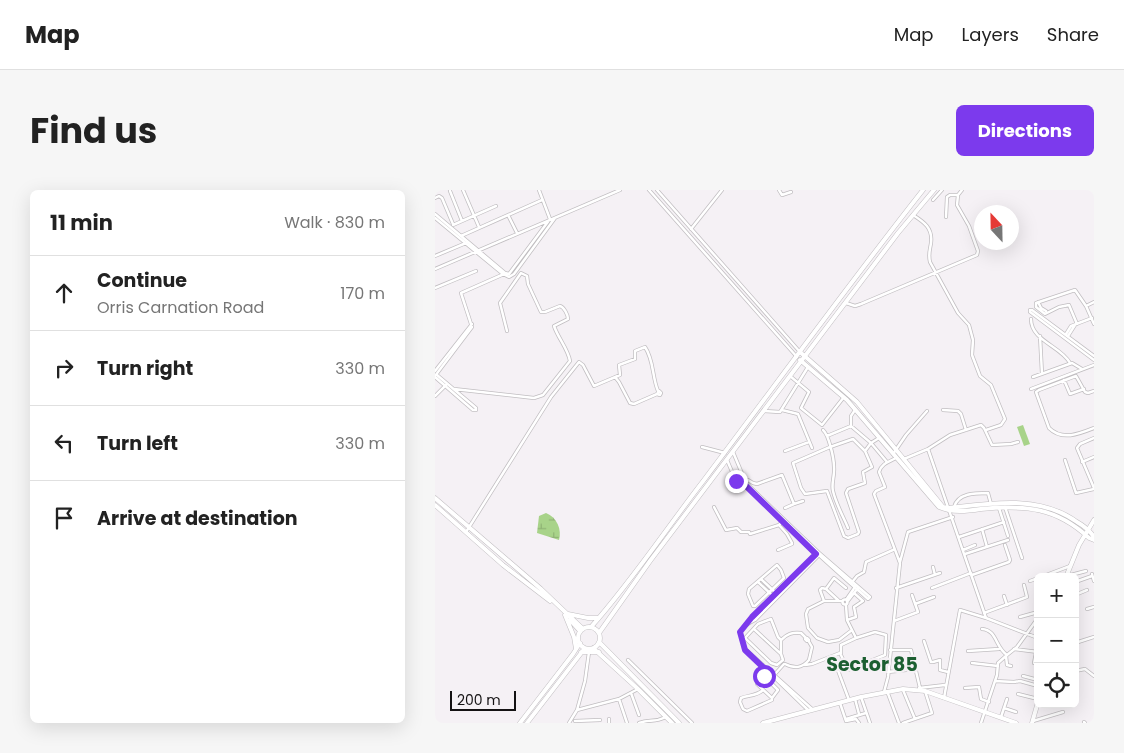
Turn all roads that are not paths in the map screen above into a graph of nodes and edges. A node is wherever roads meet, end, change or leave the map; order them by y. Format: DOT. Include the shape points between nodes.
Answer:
graph roads {
  1 [pos="463,190"];
  2 [pos="539,190"];
  3 [pos="621,190"];
  4 [pos="649,190"];
  5 [pos="657,190"];
  6 [pos="721,190"];
  7 [pos="779,190"];
  8 [pos="923,190"];
  9 [pos="934,190"];
  10 [pos="942,190"];
  11 [pos="961,190"];
  12 [pos="450,191"];
  13 [pos="791,192"];
  14 [pos="958,195"];
  15 [pos="435,198"];
  16 [pos="543,200"];
  17 [pos="933,200"];
  18 [pos="495,206"];
  19 [pos="435,214"];
  20 [pos="474,215"];
  21 [pos="508,215"];
  22 [pos="913,215"];
  23 [pos="556,217"];
  24 [pos="946,217"];
  25 [pos="435,218"];
  26 [pos="550,219"];
  27 [pos="462,221"];
  28 [pos="453,225"];
  29 [pos="479,227"];
  30 [pos="690,228"];
  31 [pos="453,229"];
  32 [pos="517,233"];
  33 [pos="461,236"];
  34 [pos="466,243"];
  35 [pos="478,251"];
  36 [pos="435,256"];
  37 [pos="435,269"];
  38 [pos="476,271"];
  39 [pos="936,272"];
  40 [pos="507,274"];
  41 [pos="435,288"];
  42 [pos="1039,302"];
  43 [pos="1094,302"];
  44 [pos="846,303"];
  45 [pos="1086,306"];
  46 [pos="1046,311"];
  47 [pos="1092,318"];
  48 [pos="1031,319"];
  49 [pos="1094,324"];
  50 [pos="1076,325"];
  51 [pos="507,330"];
  52 [pos="1040,336"];
  53 [pos="1065,337"];
  54 [pos="800,352"];
  55 [pos="797,356"];
  56 [pos="1094,356"];
  57 [pos="804,357"];
  58 [pos="1094,360"];
  59 [pos="801,361"];
  60 [pos="1070,363"];
  61 [pos="1094,365"];
  62 [pos="808,367"];
  63 [pos="1083,370"];
  64 [pos="435,374"];
  65 [pos="1042,374"];
  66 [pos="790,376"];
  67 [pos="615,377"];
  68 [pos="1033,377"];
  69 [pos="1063,380"];
  70 [pos="798,383"];
  71 [pos="446,385"];
  72 [pos="453,389"];
  73 [pos="1031,389"];
  74 [pos="1084,389"];
  75 [pos="1094,391"];
  76 [pos="435,396"];
  77 [pos="844,397"];
  78 [pos="781,410"];
  79 [pos="855,410"];
  80 [pos="943,410"];
  81 [pos="764,411"];
  82 [pos="927,411"];
  83 [pos="851,426"];
  84 [pos="1094,428"];
  85 [pos="823,430"];
  86 [pos="966,430"];
  87 [pos="985,430"];
  88 [pos="827,436"];
  89 [pos="879,438"];
  90 [pos="1094,438"];
  91 [pos="809,442"];
  92 [pos="1018,442"];
  93 [pos="871,443"];
  94 [pos="702,447"];
  95 [pos="830,447"];
  96 [pos="812,448"];
  97 [pos="896,449"];
  98 [pos="929,449"];
  99 [pos="785,451"];
  100 [pos="865,451"];
  101 [pos="733,452"];
  102 [pos="725,453"];
  103 [pos="895,456"];
  104 [pos="1094,457"];
  105 [pos="904,459"];
  106 [pos="727,460"];
  107 [pos="1065,460"];
  108 [pos="887,462"];
  109 [pos="1082,462"];
  110 [pos="1094,477"];
  111 [pos="1089,479"];
  112 [pos="744,480"];
  113 [pos="740,482"];
  114 [pos="697,489"];
  115 [pos="1094,489"];
  116 [pos="702,492"];
  117 [pos="435,498"];
  118 [pos="803,501"];
  119 [pos="794,504"];
  120 [pos="991,504"];
  121 [pos="435,505"];
  122 [pos="715,507"];
  123 [pos="1005,507"];
  124 [pos="785,508"];
  125 [pos="999,508"];
  126 [pos="951,509"];
  127 [pos="953,517"];
  128 [pos="1094,520"];
  129 [pos="1004,522"];
  130 [pos="787,524"];
  131 [pos="467,526"];
  132 [pos="780,526"];
  133 [pos="848,528"];
  134 [pos="982,529"];
  135 [pos="1089,530"];
  136 [pos="464,531"];
  137 [pos="1086,535"];
  138 [pos="959,537"];
  139 [pos="1094,539"];
  140 [pos="975,545"];
  141 [pos="1005,545"];
  142 [pos="987,547"];
  143 [pos="778,550"];
  144 [pos="893,550"];
  145 [pos="963,550"];
  146 [pos="818,554"];
  147 [pos="965,554"];
  148 [pos="1021,558"];
  149 [pos="900,563"];
  150 [pos="1070,566"];
  151 [pos="933,567"];
  152 [pos="1086,571"];
  153 [pos="940,573"];
  154 [pos="1050,573"];
  155 [pos="1067,573"];
  156 [pos="1078,573"];
  157 [pos="972,574"];
  158 [pos="935,575"];
  159 [pos="761,579"];
  160 [pos="1034,579"];
  161 [pos="1030,580"];
  162 [pos="1079,580"];
  163 [pos="1094,580"];
  164 [pos="853,581"];
  165 [pos="758,582"];
  166 [pos="1024,585"];
  167 [pos="857,587"];
  168 [pos="846,588"];
  169 [pos="896,588"];
  170 [pos="932,588"];
  171 [pos="826,589"];
  172 [pos="773,590"];
  173 [pos="1087,590"];
  174 [pos="769,593"];
  175 [pos="776,593"];
  176 [pos="854,593"];
  177 [pos="1079,593"];
  178 [pos="912,595"];
  179 [pos="773,596"];
  180 [pos="1004,596"];
  181 [pos="934,597"];
  182 [pos="824,601"];
  183 [pos="844,602"];
  184 [pos="915,604"];
  185 [pos="1007,605"];
  186 [pos="1094,607"];
  187 [pos="1087,609"];
  188 [pos="985,613"];
  189 [pos="1034,613"];
  190 [pos="565,614"];
  191 [pos="1020,617"];
  192 [pos="599,618"];
  193 [pos="986,618"];
  194 [pos="847,620"];
  195 [pos="893,621"];
  196 [pos="748,623"];
  197 [pos="1034,624"];
  198 [pos="591,627"];
  199 [pos="982,628"];
  200 [pos="754,629"];
  201 [pos="582,630"];
  202 [pos="852,630"];
  203 [pos="599,633"];
  204 [pos="813,634"];
  205 [pos="1026,635"];
  206 [pos="1034,637"];
  207 [pos="1094,637"];
  208 [pos="856,638"];
  209 [pos="807,639"];
  210 [pos="781,640"];
  211 [pos="924,641"];
  212 [pos="599,642"];
  213 [pos="1079,642"];
  214 [pos="580,643"];
  215 [pos="585,648"];
  216 [pos="593,648"];
  217 [pos="576,649"];
  218 [pos="890,650"];
  219 [pos="1000,650"];
  220 [pos="1014,650"];
  221 [pos="968,651"];
  222 [pos="581,652"];
  223 [pos="589,652"];
  224 [pos="599,652"];
  225 [pos="1034,652"];
  226 [pos="841,653"];
  227 [pos="781,654"];
  228 [pos="1006,655"];
  229 [pos="628,660"];
  230 [pos="784,663"];
  231 [pos="972,663"];
  232 [pos="805,665"];
  233 [pos="836,665"];
  234 [pos="998,666"];
  235 [pos="1011,666"];
  236 [pos="915,669"];
  237 [pos="1079,670"];
  238 [pos="888,672"];
  239 [pos="948,672"];
  240 [pos="772,674"];
  241 [pos="764,676"];
  242 [pos="1023,676"];
  243 [pos="1094,676"];
  244 [pos="1034,679"];
  245 [pos="995,682"];
  246 [pos="945,685"];
  247 [pos="1034,685"];
  248 [pos="920,688"];
  249 [pos="965,688"];
  250 [pos="638,689"];
  251 [pos="903,689"];
  252 [pos="912,689"];
  253 [pos="763,690"];
  254 [pos="885,692"];
  255 [pos="925,692"];
  256 [pos="631,693"];
  257 [pos="1018,694"];
  258 [pos="861,697"];
  259 [pos="1034,697"];
  260 [pos="772,698"];
  261 [pos="944,698"];
  262 [pos="619,699"];
  263 [pos="855,699"];
  264 [pos="1007,699"];
  265 [pos="849,700"];
  266 [pos="989,702"];
  267 [pos="839,703"];
  268 [pos="1004,708"];
  269 [pos="1036,708"];
  270 [pos="577,710"];
  271 [pos="811,711"];
  272 [pos="866,712"];
  273 [pos="986,712"];
  274 [pos="1016,712"];
  275 [pos="1063,712"];
  276 [pos="859,714"];
  277 [pos="639,715"];
  278 [pos="666,717"];
  279 [pos="1001,717"];
  280 [pos="609,719"];
  281 [pos="845,719"];
  282 [pos="915,719"];
  283 [pos="600,720"];
  284 [pos="574,721"];
  285 [pos="778,721"];
  286 [pos="1033,722"];
  287 [pos="520,723"];
  288 [pos="527,723"];
  289 [pos="569,723"];
  290 [pos="609,723"];
  291 [pos="627,723"];
  292 [pos="639,723"];
  293 [pos="672,723"];
  294 [pos="679,723"];
  295 [pos="692,723"];
  296 [pos="763,723"];
  297 [pos="859,723"];
  298 [pos="870,723"];
  299 [pos="899,723"];
  300 [pos="903,723"];
  301 [pos="981,723"];
  302 [pos="1015,723"];
  1 -- 20 [label="street"];
  2 -- 16 [label="street"];
  3 -- 23 [label="street"];
  4 -- 55 [label="street"];
  5 -- 30 [label="street"];
  6 -- 30 [label="street"];
  7 -- 13 [label="street" via="782,195"];
  8 -- 54 [label="street"];
  9 -- 22 [label="street"];
  10 -- 17 [label="street"];
  11 -- 14 [label="street"];
  12 -- 27 [label="street"];
  14 -- 24 [label="street" via="947,196"];
  14 -- 39 [label="street" via="957,205 969,226 978,253"];
  15 -- 28 [label="street" via="442,198"];
  16 -- 21 [label="street"];
  16 -- 26 [label="street"];
  18 -- 20 [label="street"];
  19 -- 31 [label="street"];
  20 -- 27 [label="street"];
  20 -- 29 [label="street"];
  21 -- 29 [label="street"];
  21 -- 32 [label="street"];
  22 -- 39 [label="street" via="930,230 928,256"];
  22 -- 44 [label="street"];
  23 -- 26 [label="street"];
  23 -- 40 [label="street" via="513,274"];
  25 -- 34 [label="street"];
  26 -- 32 [label="street"];
  26 -- 40 [label="street"];
  27 -- 28 [label="street"];
  28 -- 31 [label="street"];
  29 -- 33 [label="street"];
  30 -- 54 [label="street"];
  31 -- 33 [label="street"];
  32 -- 35 [label="street"];
  33 -- 35 [label="street"];
  34 -- 35 [label="street"];
  34 -- 36 [label="street"];
  35 -- 37 [label="street"];
  35 -- 40 [label="street"];
  38 -- 41 [label="street"];
  39 -- 44 [label="street" via="861,304"];
  39 -- 87 [label="street" via="958,313 969,326 973,340 972,355 979,376 991,385 1005,421"];
  40 -- 64 [label="street" via="461,293 472,328"];
  42 -- 45 [label="street" via="1074,290"];
  42 -- 46 [label="street"];
  42 -- 50 [label="street" via="1036,306 1045,314 1069,305"];
  43 -- 45 [label="street"];
  44 -- 57 [label="street"];
  45 -- 47 [label="street"];
  47 -- 49 [label="street"];
  47 -- 50 [label="street"];
  48 -- 52 [label="street" via="1032,330"];
  50 -- 53 [label="street"];
  51 -- 72 [label="street" via="500,303 521,272 527,276 541,312 561,306 568,316 554,326 569,361 543,395 533,398"];
  52 -- 60 [label="street"];
  52 -- 65 [label="street"];
  53 -- 53 [label="street" via="1030,312 1031,310"];
  53 -- 56 [label="street"];
  53 -- 58 [label="street"];
  54 -- 55 [label="street"];
  54 -- 57 [label="street"];
  55 -- 59 [label="street"];
  55 -- 102 [label="street"];
  57 -- 59 [label="street"];
  57 -- 97 [label="street" via="857,402"];
  59 -- 62 [label="street"];
  59 -- 66 [label="street"];
  60 -- 63 [label="street"];
  60 -- 65 [label="street"];
  61 -- 63 [label="street"];
  62 -- 70 [label="street"];
  62 -- 77 [label="street"];
  63 -- 73 [label="street"];
  64 -- 71 [label="street"];
  65 -- 68 [label="street"];
  66 -- 70 [label="street"];
  66 -- 81 [label="street"];
  67 -- 67 [label="street" via="629,404 657,392 645,347 635,351 635,359 619,366 620,374"];
  67 -- 131 [label="street" via="594,386 579,362 551,396"];
  69 -- 74 [label="street" via="1077,376"];
  69 -- 74 [label="street" via="1070,394"];
  69 -- 84 [label="street" via="1036,392 1049,428 1065,436"];
  70 -- 77 [label="street" via="809,392 801,408 822,425"];
  70 -- 78 [label="street"];
  71 -- 72 [label="street"];
  71 -- 72 [label="street" via="476,410"];
  71 -- 76 [label="street"];
  74 -- 75 [label="street" via="1087,393"];
  77 -- 79 [label="street"];
  78 -- 81 [label="street"];
  78 -- 91 [label="street" via="798,414"];
  79 -- 83 [label="street"];
  79 -- 89 [label="street"];
  80 -- 86 [label="street" via="959,412"];
  81 -- 101 [label="street"];
  82 -- 97 [label="street"];
  83 -- 88 [label="street"];
  83 -- 93 [label="street"];
  85 -- 88 [label="street"];
  86 -- 87 [label="street" via="981,425"];
  86 -- 98 [label="street" via="950,435"];
  87 -- 92 [label="street" via="992,445"];
  88 -- 95 [label="street"];
  89 -- 93 [label="street"];
  89 -- 103 [label="street"];
  90 -- 109 [label="street" via="1077,446"];
  91 -- 96 [label="street"];
  91 -- 99 [label="street"];
  93 -- 100 [label="street"];
  93 -- 108 [label="street"];
  94 -- 102 [label="street"];
  95 -- 100 [label="street" via="853,439"];
  95 -- 100 [label="street" via="793,463 805,494 827,491 844,536 848,538 859,532 846,493 865,483 863,472 872,468"];
  95 -- 133 [label="street" via="835,468 833,492"];
  97 -- 103 [label="street"];
  97 -- 105 [label="street"];
  98 -- 105 [label="street"];
  98 -- 126 [label="street"];
  101 -- 106 [label="street"];
  101 -- 112 [label="street"];
  102 -- 114 [label="street"];
  103 -- 108 [label="street"];
  103 -- 126 [label="street" via="939,507"];
  104 -- 109 [label="street"];
  105 -- 126 [label="street" via="943,507"];
  106 -- 113 [label="street" via="735,479"];
  106 -- 116 [label="street"];
  107 -- 115 [label="street" via="1076,493"];
  108 -- 149 [label="street" via="879,471 885,487 874,495"];
  109 -- 111 [label="street"];
  110 -- 111 [label="street"];
  111 -- 115 [label="street"];
  112 -- 113 [label="street"];
  112 -- 119 [label="street" via="757,484 781,475"];
  112 -- 130 [label="street"];
  113 -- 130 [label="street"];
  114 -- 116 [label="street"];
  114 -- 192 [label="street"];
  116 -- 203 [label="street"];
  117 -- 131 [label="street"];
  118 -- 119 [label="street"];
  119 -- 124 [label="street"];
  120 -- 126 [label="street"];
  120 -- 126 [label="street" via="988,492 976,493 960,497"];
  120 -- 135 [label="street" via="1019,502 1051,508 1070,516"];
  121 -- 136 [label="street"];
  122 -- 132 [label="street" via="726,530 737,528 751,534"];
  123 -- 125 [label="street"];
  123 -- 137 [label="street" via="1028,508 1057,516"];
  123 -- 148 [label="street"];
  125 -- 126 [label="street"];
  125 -- 129 [label="street"];
  126 -- 127 [label="street"];
  127 -- 138 [label="street"];
  127 -- 149 [label="street" via="908,532"];
  128 -- 135 [label="street"];
  129 -- 134 [label="street"];
  129 -- 142 [label="street" via="1008,538"];
  130 -- 132 [label="street"];
  130 -- 146 [label="street"];
  131 -- 136 [label="street"];
  131 -- 190 [label="street" via="541,589"];
  132 -- 143 [label="street" via="792,544"];
  134 -- 138 [label="street"];
  134 -- 142 [label="street"];
  135 -- 137 [label="street"];
  135 -- 139 [label="street"];
  136 -- 190 [label="street"];
  137 -- 139 [label="street"];
  137 -- 150 [label="street"];
  138 -- 145 [label="street"];
  140 -- 145 [label="street"];
  141 -- 157 [label="street" via="1009,562"];
  142 -- 147 [label="street"];
  144 -- 164 [label="street" via="866,562 865,570"];
  145 -- 147 [label="street"];
  146 -- 164 [label="street"];
  146 -- 167 [label="street"];
  146 -- 175 [label="street"];
  146 -- 196 [label="street" via="755,620"];
  147 -- 157 [label="street"];
  149 -- 169 [label="street"];
  150 -- 154 [label="street"];
  150 -- 155 [label="street"];
  151 -- 158 [label="street"];
  152 -- 156 [label="street"];
  153 -- 158 [label="street"];
  157 -- 170 [label="street"];
  157 -- 188 [label="street"];
  158 -- 169 [label="street"];
  159 -- 165 [label="street"];
  159 -- 172 [label="street"];
  159 -- 172 [label="street" via="779,566 784,578"];
  160 -- 161 [label="street"];
  162 -- 163 [label="street" via="1092,575"];
  164 -- 167 [label="street"];
  165 -- 174 [label="street"];
  165 -- 174 [label="street" via="748,591 753,606"];
  166 -- 185 [label="street" via="1027,597"];
  167 -- 167 [label="street" via="870,597 869,599"];
  167 -- 176 [label="street"];
  167 -- 183 [label="street"];
  168 -- 171 [label="street" via="834,578"];
  169 -- 195 [label="street"];
  171 -- 182 [label="street" via="820,590"];
  171 -- 183 [label="street"];
  172 -- 174 [label="street"];
  172 -- 175 [label="street"];
  173 -- 177 [label="street"];
  174 -- 179 [label="street"];
  175 -- 179 [label="street"];
  176 -- 183 [label="street"];
  176 -- 194 [label="street" via="863,601 854,607 856,617"];
  178 -- 184 [label="street"];
  179 -- 196 [label="street"];
  180 -- 185 [label="street"];
  181 -- 184 [label="street"];
  182 -- 183 [label="street"];
  182 -- 204 [label="street" via="807,610 808,628"];
  183 -- 194 [label="street"];
  184 -- 195 [label="street" via="917,613"];
  185 -- 188 [label="street"];
  186 -- 187 [label="street"];
  188 -- 193 [label="street"];
  189 -- 191 [label="street"];
  190 -- 192 [label="street"];
  190 -- 201 [label="street"];
  190 -- 217 [label="street"];
  192 -- 198 [label="street"];
  193 -- 205 [label="street"];
  193 -- 239 [label="street" via="959,610"];
  194 -- 202 [label="street"];
  195 -- 218 [label="street"];
  196 -- 240 [label="street" via="740,632 744,648"];
  197 -- 205 [label="street"];
  198 -- 201 [label="street"];
  198 -- 203 [label="street"];
  199 -- 219 [label="street" via="995,637"];
  200 -- 210 [label="street" via="771,619"];
  200 -- 227 [label="street"];
  200 -- 230 [label="street" via="745,638 771,663"];
  201 -- 214 [label="street" via="578,638"];
  202 -- 204 [label="street" via="833,642 820,640"];
  202 -- 208 [label="street"];
  203 -- 212 [label="street"];
  204 -- 209 [label="street"];
  205 -- 206 [label="street"];
  205 -- 220 [label="street"];
  207 -- 213 [label="street"];
  208 -- 226 [label="street" via="841,645"];
  208 -- 226 [label="street" via="875,632 886,635 885,655 848,670"];
  209 -- 210 [label="street" via="796,632"];
  209 -- 232 [label="street" via="812,654"];
  210 -- 227 [label="street"];
  211 -- 239 [label="street" via="931,662 940,660 940,670"];
  212 -- 216 [label="street"];
  212 -- 294 [label="street"];
  214 -- 215 [label="street"];
  214 -- 217 [label="street"];
  215 -- 216 [label="street"];
  215 -- 222 [label="street"];
  216 -- 224 [label="street"];
  217 -- 287 [label="street"];
  218 -- 236 [label="street" via="911,650"];
  218 -- 238 [label="street"];
  219 -- 221 [label="street"];
  219 -- 228 [label="street"];
  220 -- 225 [label="street"];
  220 -- 228 [label="street"];
  222 -- 223 [label="street"];
  222 -- 288 [label="street"];
  223 -- 224 [label="street"];
  223 -- 270 [label="street"];
  224 -- 250 [label="street"];
  226 -- 232 [label="street"];
  227 -- 230 [label="street"];
  228 -- 234 [label="street"];
  228 -- 235 [label="street" via="1007,664"];
  229 -- 295 [label="street"];
  230 -- 232 [label="street" via="795,668"];
  230 -- 240 [label="street"];
  231 -- 234 [label="street"];
  233 -- 265 [label="street"];
  234 -- 245 [label="street"];
  236 -- 238 [label="street"];
  236 -- 248 [label="street"];
  237 -- 243 [label="street" via="1085,669"];
  238 -- 254 [label="street"];
  239 -- 246 [label="street"];
  240 -- 241 [label="street"];
  240 -- 271 [label="street"];
  241 -- 253 [label="street" via="757,684"];
  241 -- 260 [label="street" via="778,690"];
  242 -- 244 [label="street"];
  245 -- 247 [label="street" via="1020,681"];
  245 -- 266 [label="street"];
  246 -- 248 [label="street"];
  246 -- 261 [label="street"];
  248 -- 252 [label="street"];
  249 -- 266 [label="street" via="979,688 981,699"];
  250 -- 256 [label="street"];
  250 -- 278 [label="street"];
  251 -- 252 [label="street"];
  251 -- 254 [label="street"];
  251 -- 282 [label="street"];
  252 -- 255 [label="street"];
  253 -- 260 [label="street"];
  253 -- 260 [label="street" via="755,696 741,698 743,709 747,711 768,703"];
  254 -- 258 [label="street"];
  254 -- 299 [label="street"];
  255 -- 261 [label="street"];
  255 -- 282 [label="street" via="932,712"];
  256 -- 262 [label="street"];
  256 -- 277 [label="street"];
  257 -- 259 [label="street"];
  258 -- 263 [label="street"];
  258 -- 272 [label="street"];
  261 -- 273 [label="street"];
  262 -- 270 [label="street"];
  262 -- 291 [label="street"];
  263 -- 265 [label="street"];
  263 -- 276 [label="street"];
  264 -- 268 [label="street"];
  265 -- 267 [label="street"];
  266 -- 273 [label="street"];
  267 -- 271 [label="street"];
  267 -- 281 [label="street"];
  268 -- 274 [label="street"];
  268 -- 279 [label="street"];
  269 -- 286 [label="street"];
  270 -- 284 [label="street"];
  271 -- 285 [label="street"];
  272 -- 276 [label="street"];
  272 -- 298 [label="street"];
  273 -- 279 [label="street"];
  273 -- 301 [label="street"];
  275 -- 286 [label="street"];
  276 -- 281 [label="street"];
  278 -- 292 [label="street"];
  278 -- 293 [label="street"];
  279 -- 302 [label="street"];
  280 -- 290 [label="street"];
  281 -- 297 [label="street" via="848,722 856,719"];
  282 -- 300 [label="street"];
  283 -- 284 [label="street"];
  284 -- 289 [label="street"];
  285 -- 296 [label="street"];
}
